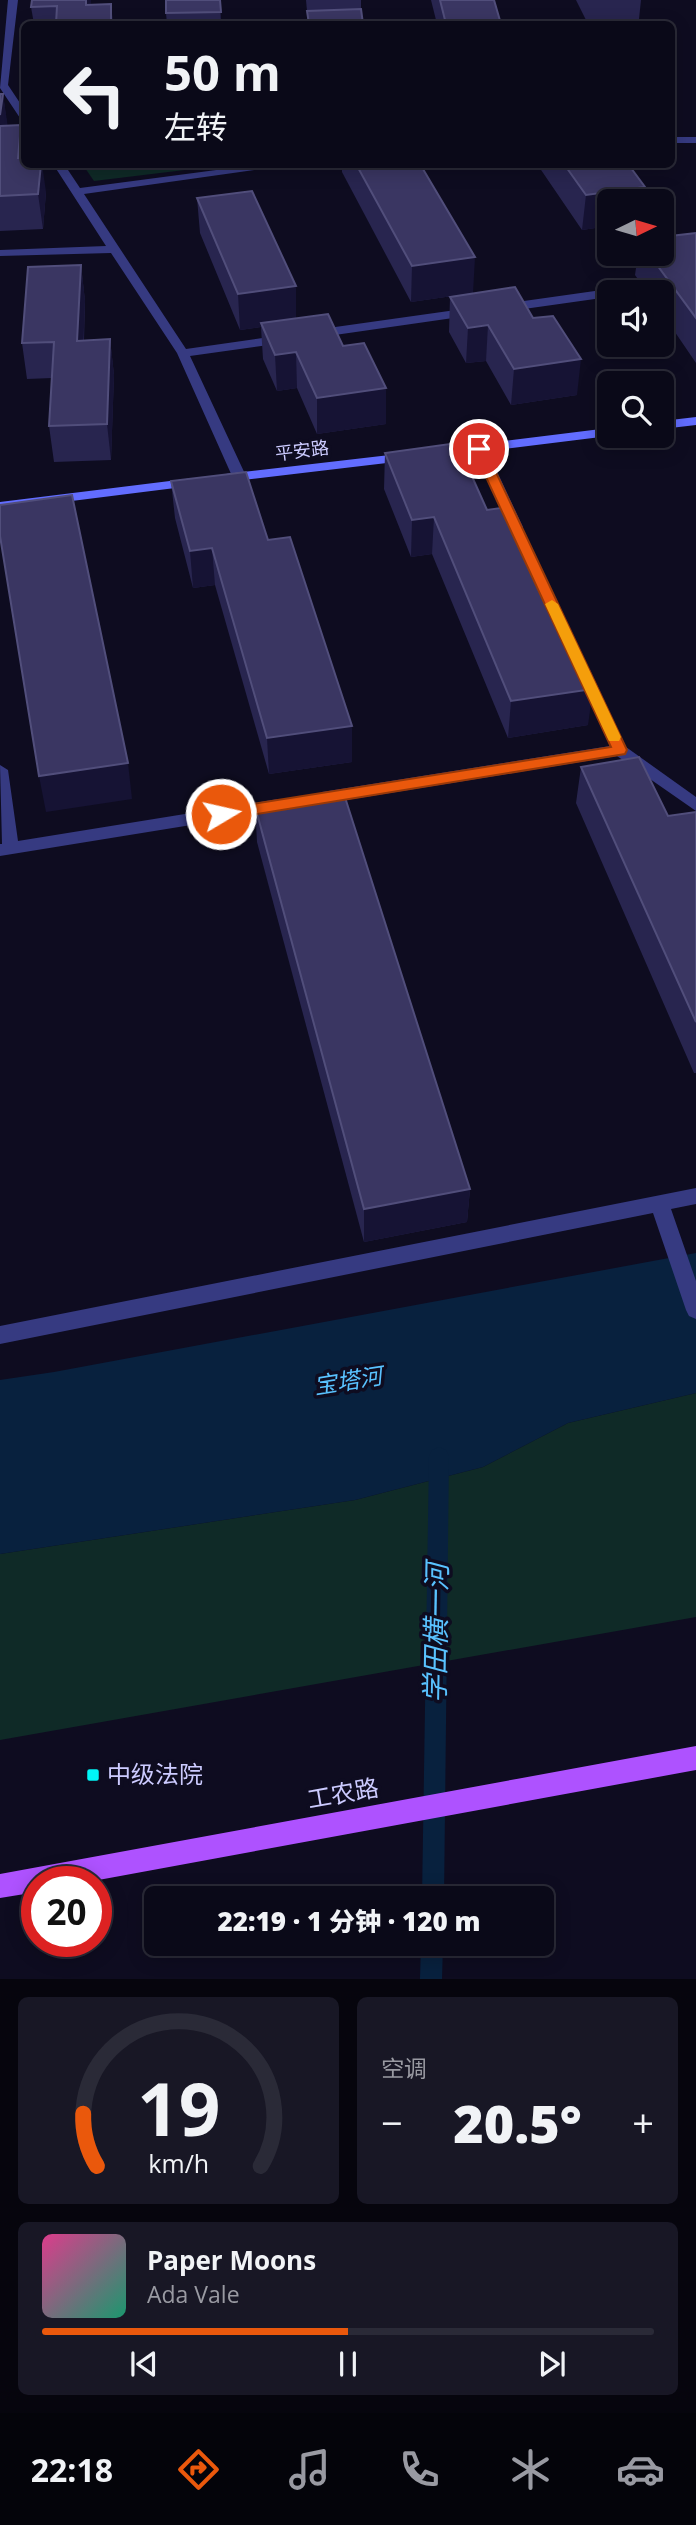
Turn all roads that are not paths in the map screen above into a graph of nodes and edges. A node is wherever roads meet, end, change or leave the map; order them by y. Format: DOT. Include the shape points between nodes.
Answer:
graph roads {
  1 [pos="13,0"];
  2 [pos="6,85"];
  3 [pos="21,111"];
  4 [pos="675,140"];
  5 [pos="696,140"];
  6 [pos="61,168"];
  7 [pos="260,168"];
  8 [pos="76,192"];
  9 [pos="114,249"];
  10 [pos="0,253"];
  11 [pos="597,294"];
  12 [pos="305,336"];
  13 [pos="291,338"];
  14 [pos="183,353"];
  15 [pos="696,421"];
  16 [pos="674,424"];
  17 [pos="597,434"];
  18 [pos="479,449"];
  19 [pos="239,476"];
  20 [pos="0,506"];
  21 [pos="520,536"];
  22 [pos="579,662"];
  23 [pos="620,750"];
  24 [pos="0,770"];
  25 [pos="696,805"];
  26 [pos="6,849"];
  27 [pos="696,1196"];
  28 [pos="659,1203"];
  29 [pos="696,1310"];
  30 [pos="0,1335"];
  31 [pos="696,1758"];
  32 [pos="0,1886"];
  1 -- 2 [label="lane"];
  2 -- 3 [label="lane"];
  4 -- 5 [label="lane"];
  6 -- 8 [label="lane"];
  7 -- 8 [label="lane"];
  8 -- 9 [label="lane"];
  9 -- 10 [label="lane"];
  9 -- 14 [label="lane"];
  11 -- 12 [label="lane"];
  13 -- 14 [label="lane"];
  14 -- 19 [label="lane"];
  15 -- 16 [label="street"];
  17 -- 18 [label="street, 平安路"];
  18 -- 19 [label="street, 平安路"];
  18 -- 21 [label="lane"];
  19 -- 20 [label="street, 平安路"];
  22 -- 23 [label="lane"];
  23 -- 25 [label="lane"];
  23 -- 26 [label="lane"];
  24 -- 26 [label="lane"];
  27 -- 28 [label="lane"];
  28 -- 29 [label="lane"];
  28 -- 30 [label="lane"];
  31 -- 32 [label="main road, 工农路"];
}
